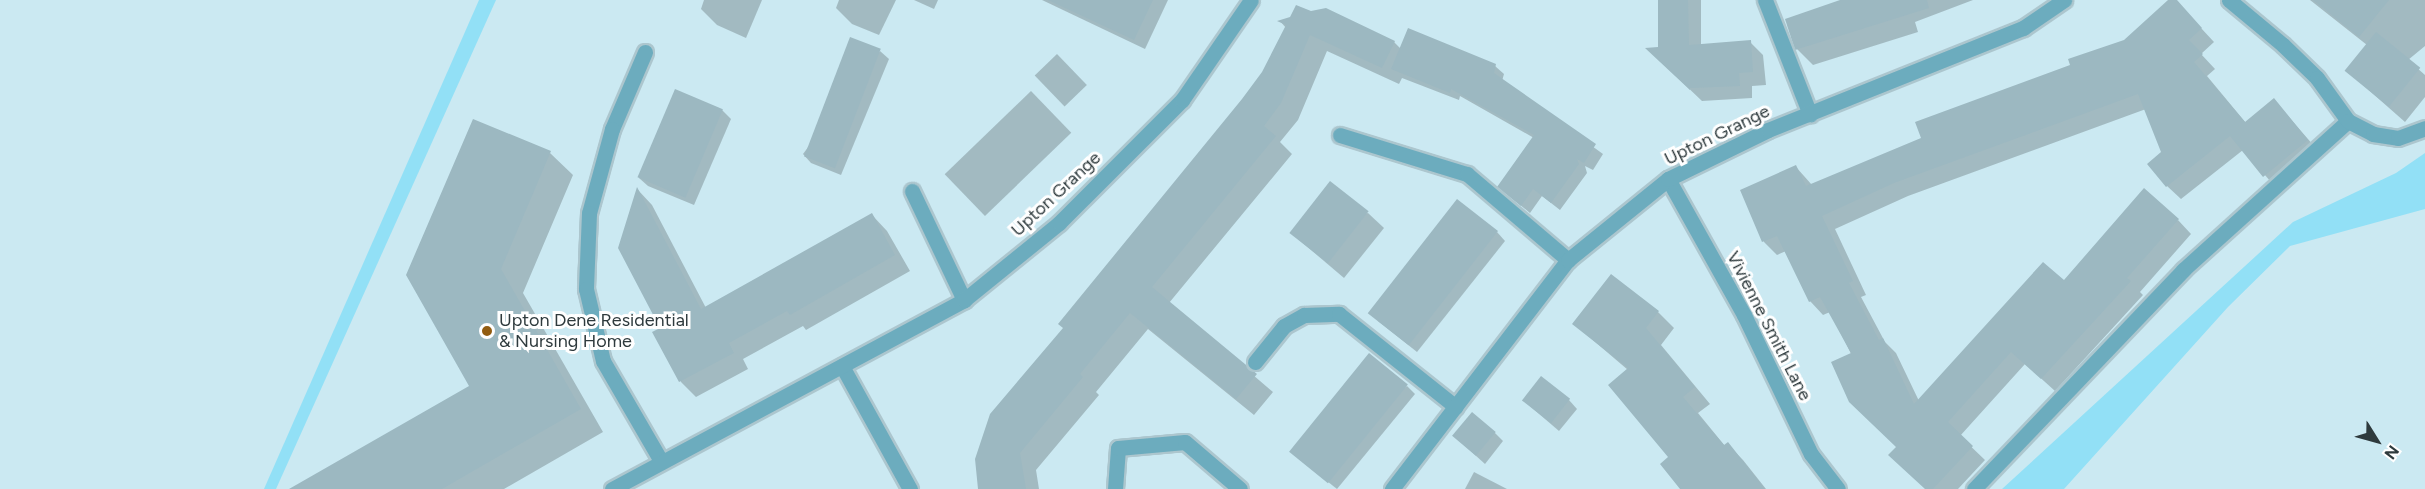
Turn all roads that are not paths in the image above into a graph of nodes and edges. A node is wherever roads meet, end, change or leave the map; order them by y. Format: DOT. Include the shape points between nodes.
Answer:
graph roads {
  1 [pos="1251,0"];
  2 [pos="1765,0"];
  3 [pos="2064,0"];
  4 [pos="2229,0"];
  5 [pos="645,52"];
  6 [pos="1810,114"];
  7 [pos="2348,121"];
  8 [pos="2425,128"];
  9 [pos="1340,135"];
  10 [pos="1668,179"];
  11 [pos="912,191"];
  12 [pos="1568,260"];
  13 [pos="964,300"];
  14 [pos="1255,362"];
  15 [pos="842,366"];
  16 [pos="1456,407"];
  17 [pos="662,461"];
  18 [pos="612,489"];
  19 [pos="910,489"];
  20 [pos="1115,489"];
  21 [pos="1240,489"];
  22 [pos="1392,489"];
  23 [pos="1838,489"];
  24 [pos="1974,489"];
  1 -- 13 [label="street, Upton Grange" via="1182,100 1059,223"];
  2 -- 6 [label="street"];
  3 -- 6 [label="street, Upton Grange" via="2023,28"];
  4 -- 7 [label="street" via="2317,78"];
  5 -- 17 [label="street" via="612,129 589,213 586,289 603,361"];
  6 -- 10 [label="street, Upton Grange"];
  7 -- 8 [label="street" via="2373,134 2398,138"];
  7 -- 24 [label="street" via="2183,270"];
  9 -- 12 [label="street" via="1467,174"];
  10 -- 12 [label="street, Upton Grange"];
  10 -- 23 [label="street, Vivienne Smith Lane" via="1744,315 1811,454"];
  11 -- 13 [label="street"];
  12 -- 16 [label="street, Upton Grange"];
  13 -- 15 [label="street, Upton Grange"];
  14 -- 16 [label="street" via="1284,326 1304,315 1340,314"];
  15 -- 17 [label="street, Upton Grange"];
  15 -- 19 [label="street"];
  16 -- 22 [label="street, Upton Grange"];
  17 -- 18 [label="street, Upton Grange"];
  20 -- 21 [label="street" via="1118,448 1185,442"];
}
